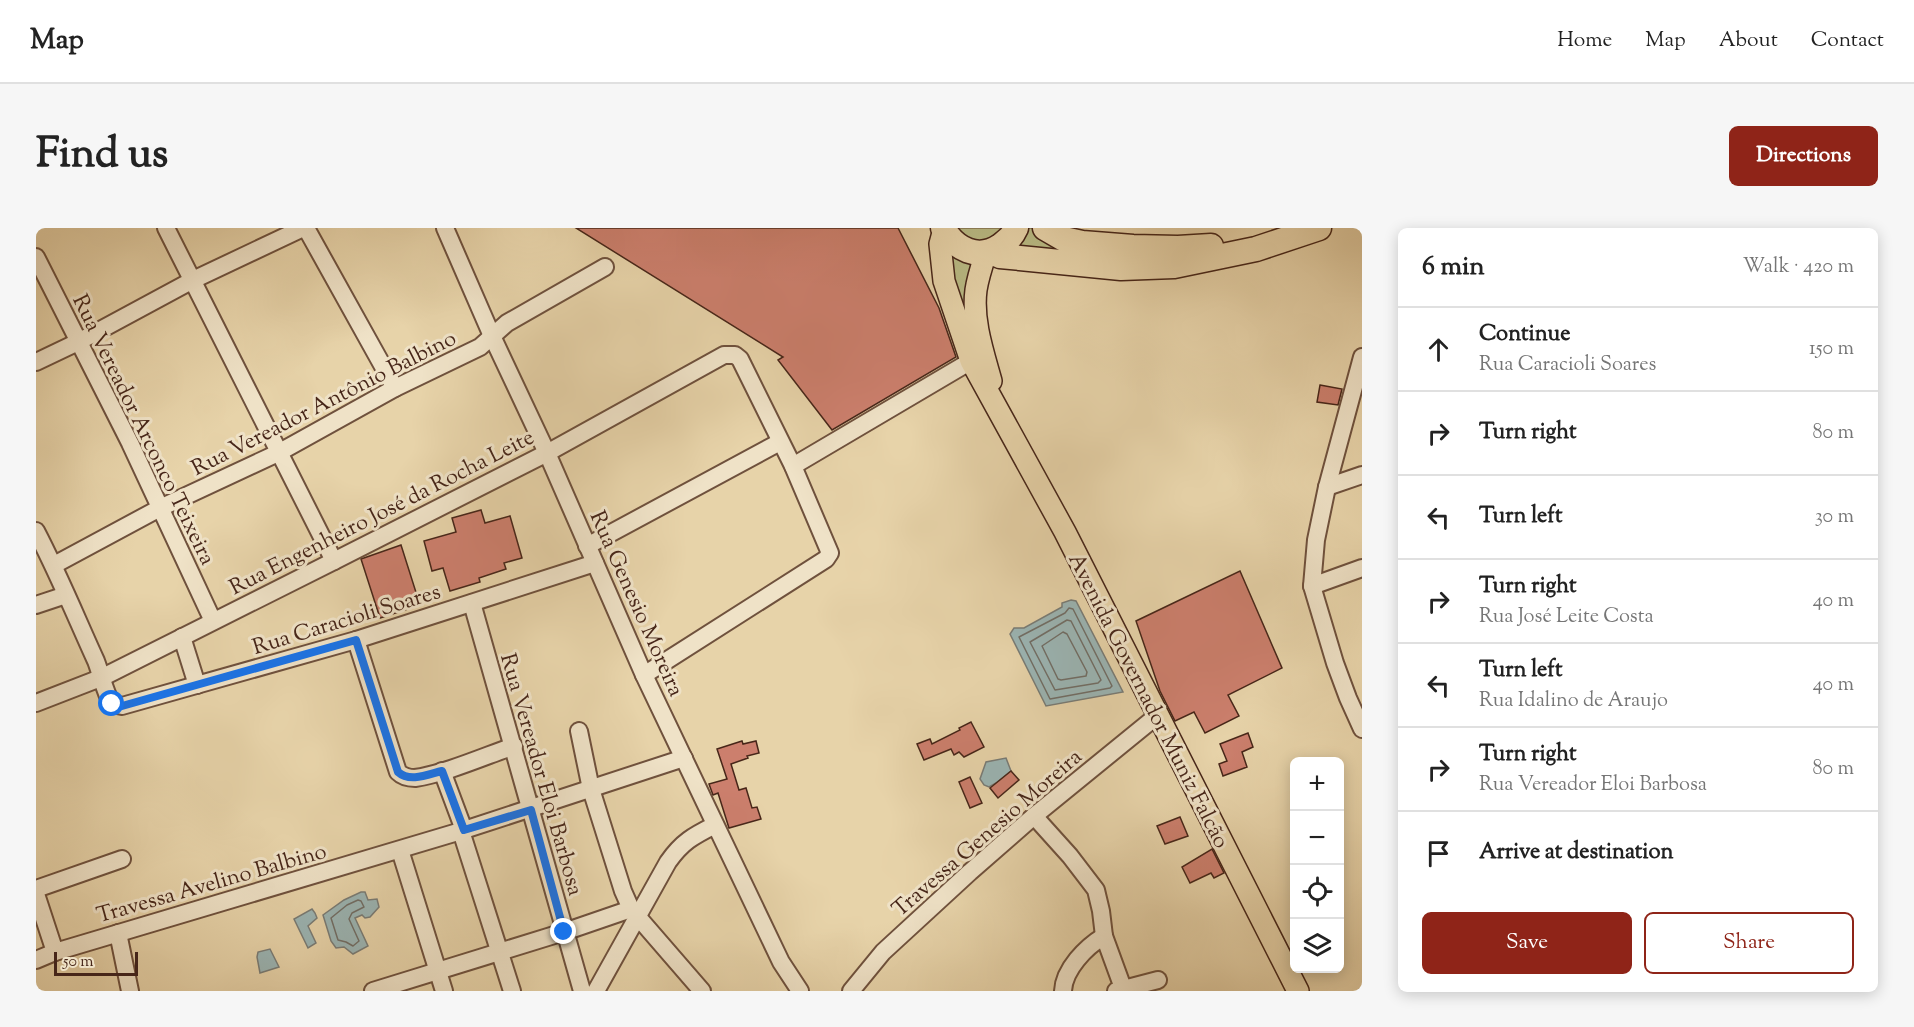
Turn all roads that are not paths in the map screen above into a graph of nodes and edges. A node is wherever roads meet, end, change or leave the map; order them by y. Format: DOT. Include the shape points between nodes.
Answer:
graph roads {
  1 [pos="166,228"];
  2 [pos="304,228"];
  3 [pos="445,228"];
  4 [pos="943,228"];
  5 [pos="1016,228"];
  6 [pos="1045,228"];
  7 [pos="1295,228"];
  8 [pos="1319,228"];
  9 [pos="988,253"];
  10 [pos="36,257"];
  11 [pos="605,267"];
  12 [pos="193,280"];
  13 [pos="492,336"];
  14 [pos="78,342"];
  15 [pos="1362,357"];
  16 [pos="970,361"];
  17 [pos="36,362"];
  18 [pos="395,388"];
  19 [pos="999,411"];
  20 [pos="780,441"];
  21 [pos="278,453"];
  22 [pos="547,453"];
  23 [pos="793,466"];
  24 [pos="1362,475"];
  25 [pos="1327,487"];
  26 [pos="159,508"];
  27 [pos="36,531"];
  28 [pos="586,546"];
  29 [pos="334,561"];
  30 [pos="595,563"];
  31 [pos="54,565"];
  32 [pos="1362,568"];
  33 [pos="1312,586"];
  34 [pos="66,595"];
  35 [pos="472,603"];
  36 [pos="36,605"];
  37 [pos="213,621"];
  38 [pos="182,638"];
  39 [pos="356,640"];
  40 [pos="644,675"];
  41 [pos="103,677"];
  42 [pos="197,685"];
  43 [pos="1355,696"];
  44 [pos="36,703"];
  45 [pos="1158,715"];
  46 [pos="1362,729"];
  47 [pos="579,731"];
  48 [pos="514,746"];
  49 [pos="684,758"];
  50 [pos="442,771"];
  51 [pos="591,789"];
  52 [pos="531,810"];
  53 [pos="1034,816"];
  54 [pos="715,825"];
  55 [pos="462,831"];
  56 [pos="400,850"];
  57 [pos="122,859"];
  58 [pos="36,891"];
  59 [pos="634,913"];
  60 [pos="564,932"];
  61 [pos="118,933"];
  62 [pos="1104,936"];
  63 [pos="55,952"];
  64 [pos="499,952"];
  65 [pos="36,960"];
  66 [pos="438,972"];
  67 [pos="1158,980"];
  68 [pos="1119,990"];
  69 [pos="130,991"];
  70 [pos="373,991"];
  71 [pos="444,991"];
  72 [pos="512,991"];
  73 [pos="582,991"];
  74 [pos="596,991"];
  75 [pos="702,991"];
  76 [pos="800,991"];
  77 [pos="850,991"];
  78 [pos="1063,991"];
  79 [pos="1298,991"];
  1 -- 12 [label="street"];
  2 -- 12 [label="street"];
  2 -- 18 [label="street"];
  3 -- 13 [label="street, Rua Genesio Moreira"];
  4 -- 9 [label="highway" via="957,246"];
  4 -- 16 [label="main road, Avenida Governador Muniz Falcão" via="940,244 944,281"];
  5 -- 9 [label="highway" via="1012,238"];
  6 -- 7 [label="highway" via="1064,239 1082,243 1178,248 1240,244"];
  8 -- 9 [label="highway" via="1256,249 1174,266 1121,268"];
  9 -- 19 [label="main road, Avenida Governador Muniz Falcão" via="976,289 976,303 979,337"];
  10 -- 14 [label="street, Rua Vereador Arconco Teixeira"];
  11 -- 13 [label="street, Rua Vereador Antônio Balbino" via="507,323"];
  12 -- 14 [label="street"];
  12 -- 21 [label="street"];
  13 -- 18 [label="street, Rua Vereador Antônio Balbino" via="480,347"];
  13 -- 22 [label="street, Rua Genesio Moreira"];
  14 -- 17 [label="street"];
  14 -- 26 [label="street, Rua Vereador Arconco Teixeira"];
  15 -- 25 [label="street"];
  16 -- 19 [label="main road, Avenida Governador Muniz Falcão"];
  16 -- 23 [label="street"];
  18 -- 21 [label="street, Rua Vereador Antônio Balbino"];
  19 -- 45 [label="main road, Avenida Governador Muniz Falcão"];
  20 -- 22 [label="street, Rua Engenheiro José da Rocha Leite" via="740,359 724,355"];
  20 -- 23 [label="street"];
  20 -- 28 [label="street"];
  21 -- 26 [label="street, Rua Vereador Antônio Balbino"];
  21 -- 29 [label="street"];
  22 -- 28 [label="street, Rua Genesio Moreira"];
  22 -- 29 [label="street, Rua Engenheiro José da Rocha Leite"];
  23 -- 40 [label="street" via="830,553 826,559"];
  24 -- 25 [label="street"];
  25 -- 33 [label="street"];
  26 -- 31 [label="street, Rua Vereador Antônio Balbino"];
  26 -- 37 [label="street, Rua Vereador Arconco Teixeira"];
  27 -- 31 [label="street"];
  28 -- 30 [label="street, Rua Genesio Moreira"];
  29 -- 37 [label="street, Rua Engenheiro José da Rocha Leite"];
  30 -- 35 [label="street, Rua Caracioli Soares"];
  30 -- 40 [label="street, Rua Genesio Moreira"];
  31 -- 34 [label="street"];
  32 -- 33 [label="street"];
  33 -- 43 [label="street" via="1335,663"];
  34 -- 36 [label="street"];
  34 -- 41 [label="street"];
  35 -- 39 [label="street, Rua Caracioli Soares"];
  35 -- 48 [label="street, Rua Vereador Eloi Barbosa"];
  37 -- 38 [label="street, Rua Engenheiro José da Rocha Leite"];
  38 -- 41 [label="street, Rua Engenheiro José da Rocha Leite"];
  38 -- 42 [label="street"];
  39 -- 42 [label="street, Rua Caracioli Soares"];
  39 -- 50 [label="street" via="398,772 414,778"];
  40 -- 49 [label="street, Rua Genesio Moreira"];
  41 -- 42 [label="street, Rua Caracioli Soares" via="112,704 122,706"];
  41 -- 44 [label="street, Rua Engenheiro José da Rocha Leite"];
  43 -- 46 [label="street"];
  45 -- 53 [label="street, Travessa Genesio Moreira"];
  45 -- 79 [label="main road, Avenida Governador Muniz Falcão"];
  47 -- 51 [label="street"];
  48 -- 50 [label="street"];
  48 -- 52 [label="street, Rua Vereador Eloi Barbosa"];
  49 -- 51 [label="street, Travessa Avelino Balbino"];
  49 -- 54 [label="street, Rua Genesio Moreira"];
  50 -- 55 [label="street"];
  51 -- 52 [label="street, Travessa Avelino Balbino"];
  51 -- 59 [label="street" via="623,891"];
  52 -- 55 [label="street, Travessa Avelino Balbino"];
  52 -- 60 [label="street, Rua Vereador Eloi Barbosa"];
  53 -- 62 [label="street" via="1096,890"];
  53 -- 77 [label="street, Travessa Genesio Moreira" via="883,951"];
  54 -- 59 [label="street" via="690,837 678,848"];
  54 -- 76 [label="street, Rua Genesio Moreira"];
  55 -- 56 [label="street, Travessa Avelino Balbino"];
  55 -- 64 [label="street"];
  56 -- 61 [label="street, Travessa Avelino Balbino"];
  56 -- 66 [label="street"];
  57 -- 58 [label="street"];
  58 -- 63 [label="street"];
  59 -- 60 [label="street"];
  59 -- 74 [label="street"];
  59 -- 75 [label="street"];
  60 -- 64 [label="street"];
  60 -- 73 [label="street, Rua Vereador Eloi Barbosa"];
  61 -- 63 [label="street, Travessa Avelino Balbino"];
  61 -- 69 [label="street"];
  62 -- 68 [label="street"];
  62 -- 78 [label="street" via="1075,963 1063,982"];
  63 -- 65 [label="street, Travessa Avelino Balbino"];
  64 -- 66 [label="street"];
  64 -- 72 [label="street"];
  66 -- 70 [label="street"];
  66 -- 71 [label="street"];
  67 -- 68 [label="street"];
}
